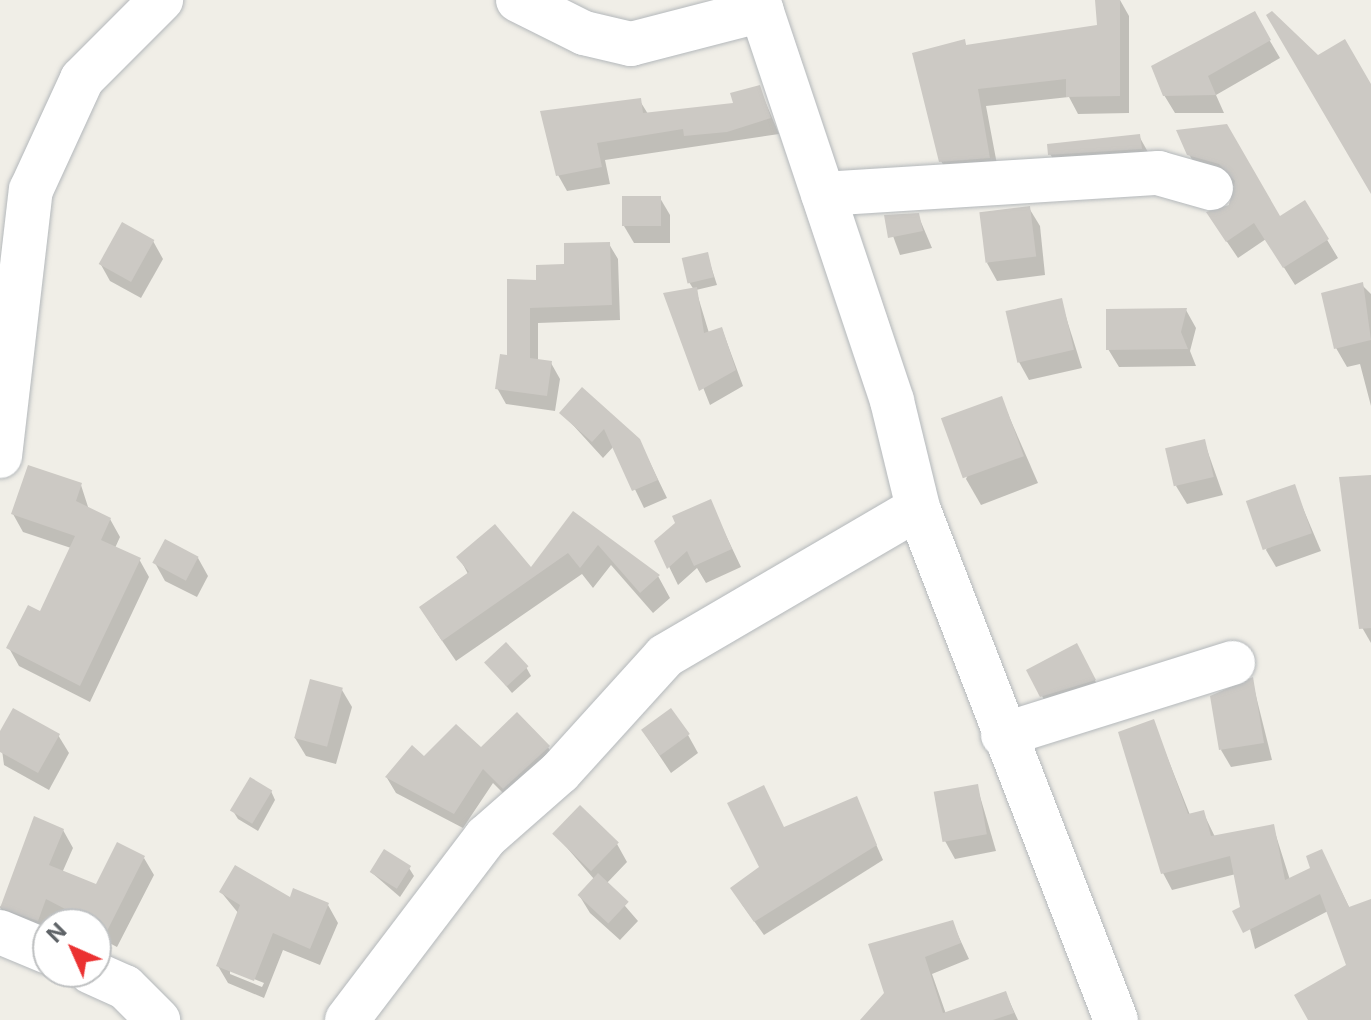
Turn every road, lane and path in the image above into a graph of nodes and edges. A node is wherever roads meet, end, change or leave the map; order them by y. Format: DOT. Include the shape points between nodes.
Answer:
graph roads {
  1 [pos="161,0"];
  2 [pos="518,0"];
  3 [pos="760,5"];
  4 [pos="1211,188"];
  5 [pos="823,194"];
  6 [pos="0,456"];
  7 [pos="918,508"];
  8 [pos="1233,663"];
  9 [pos="1003,735"];
  10 [pos="0,932"];
  11 [pos="32,945"];
  12 [pos="112,981"];
  13 [pos="158,1020"];
  14 [pos="347,1020"];
  15 [pos="1116,1020"];
  1 -- 6 [label="street" via="82,79 31,190"];
  2 -- 3 [label="street" via="584,33 631,44"];
  3 -- 5 [label="street"];
  4 -- 5 [label="street" via="1158,173"];
  5 -- 7 [label="street" via="892,401"];
  7 -- 9 [label="street"];
  7 -- 14 [label="street" via="665,656 560,772 486,837"];
  8 -- 9 [label="street"];
  9 -- 15 [label="street"];
  10 -- 11 [label="street"];
  12 -- 13 [label="street"];
}
